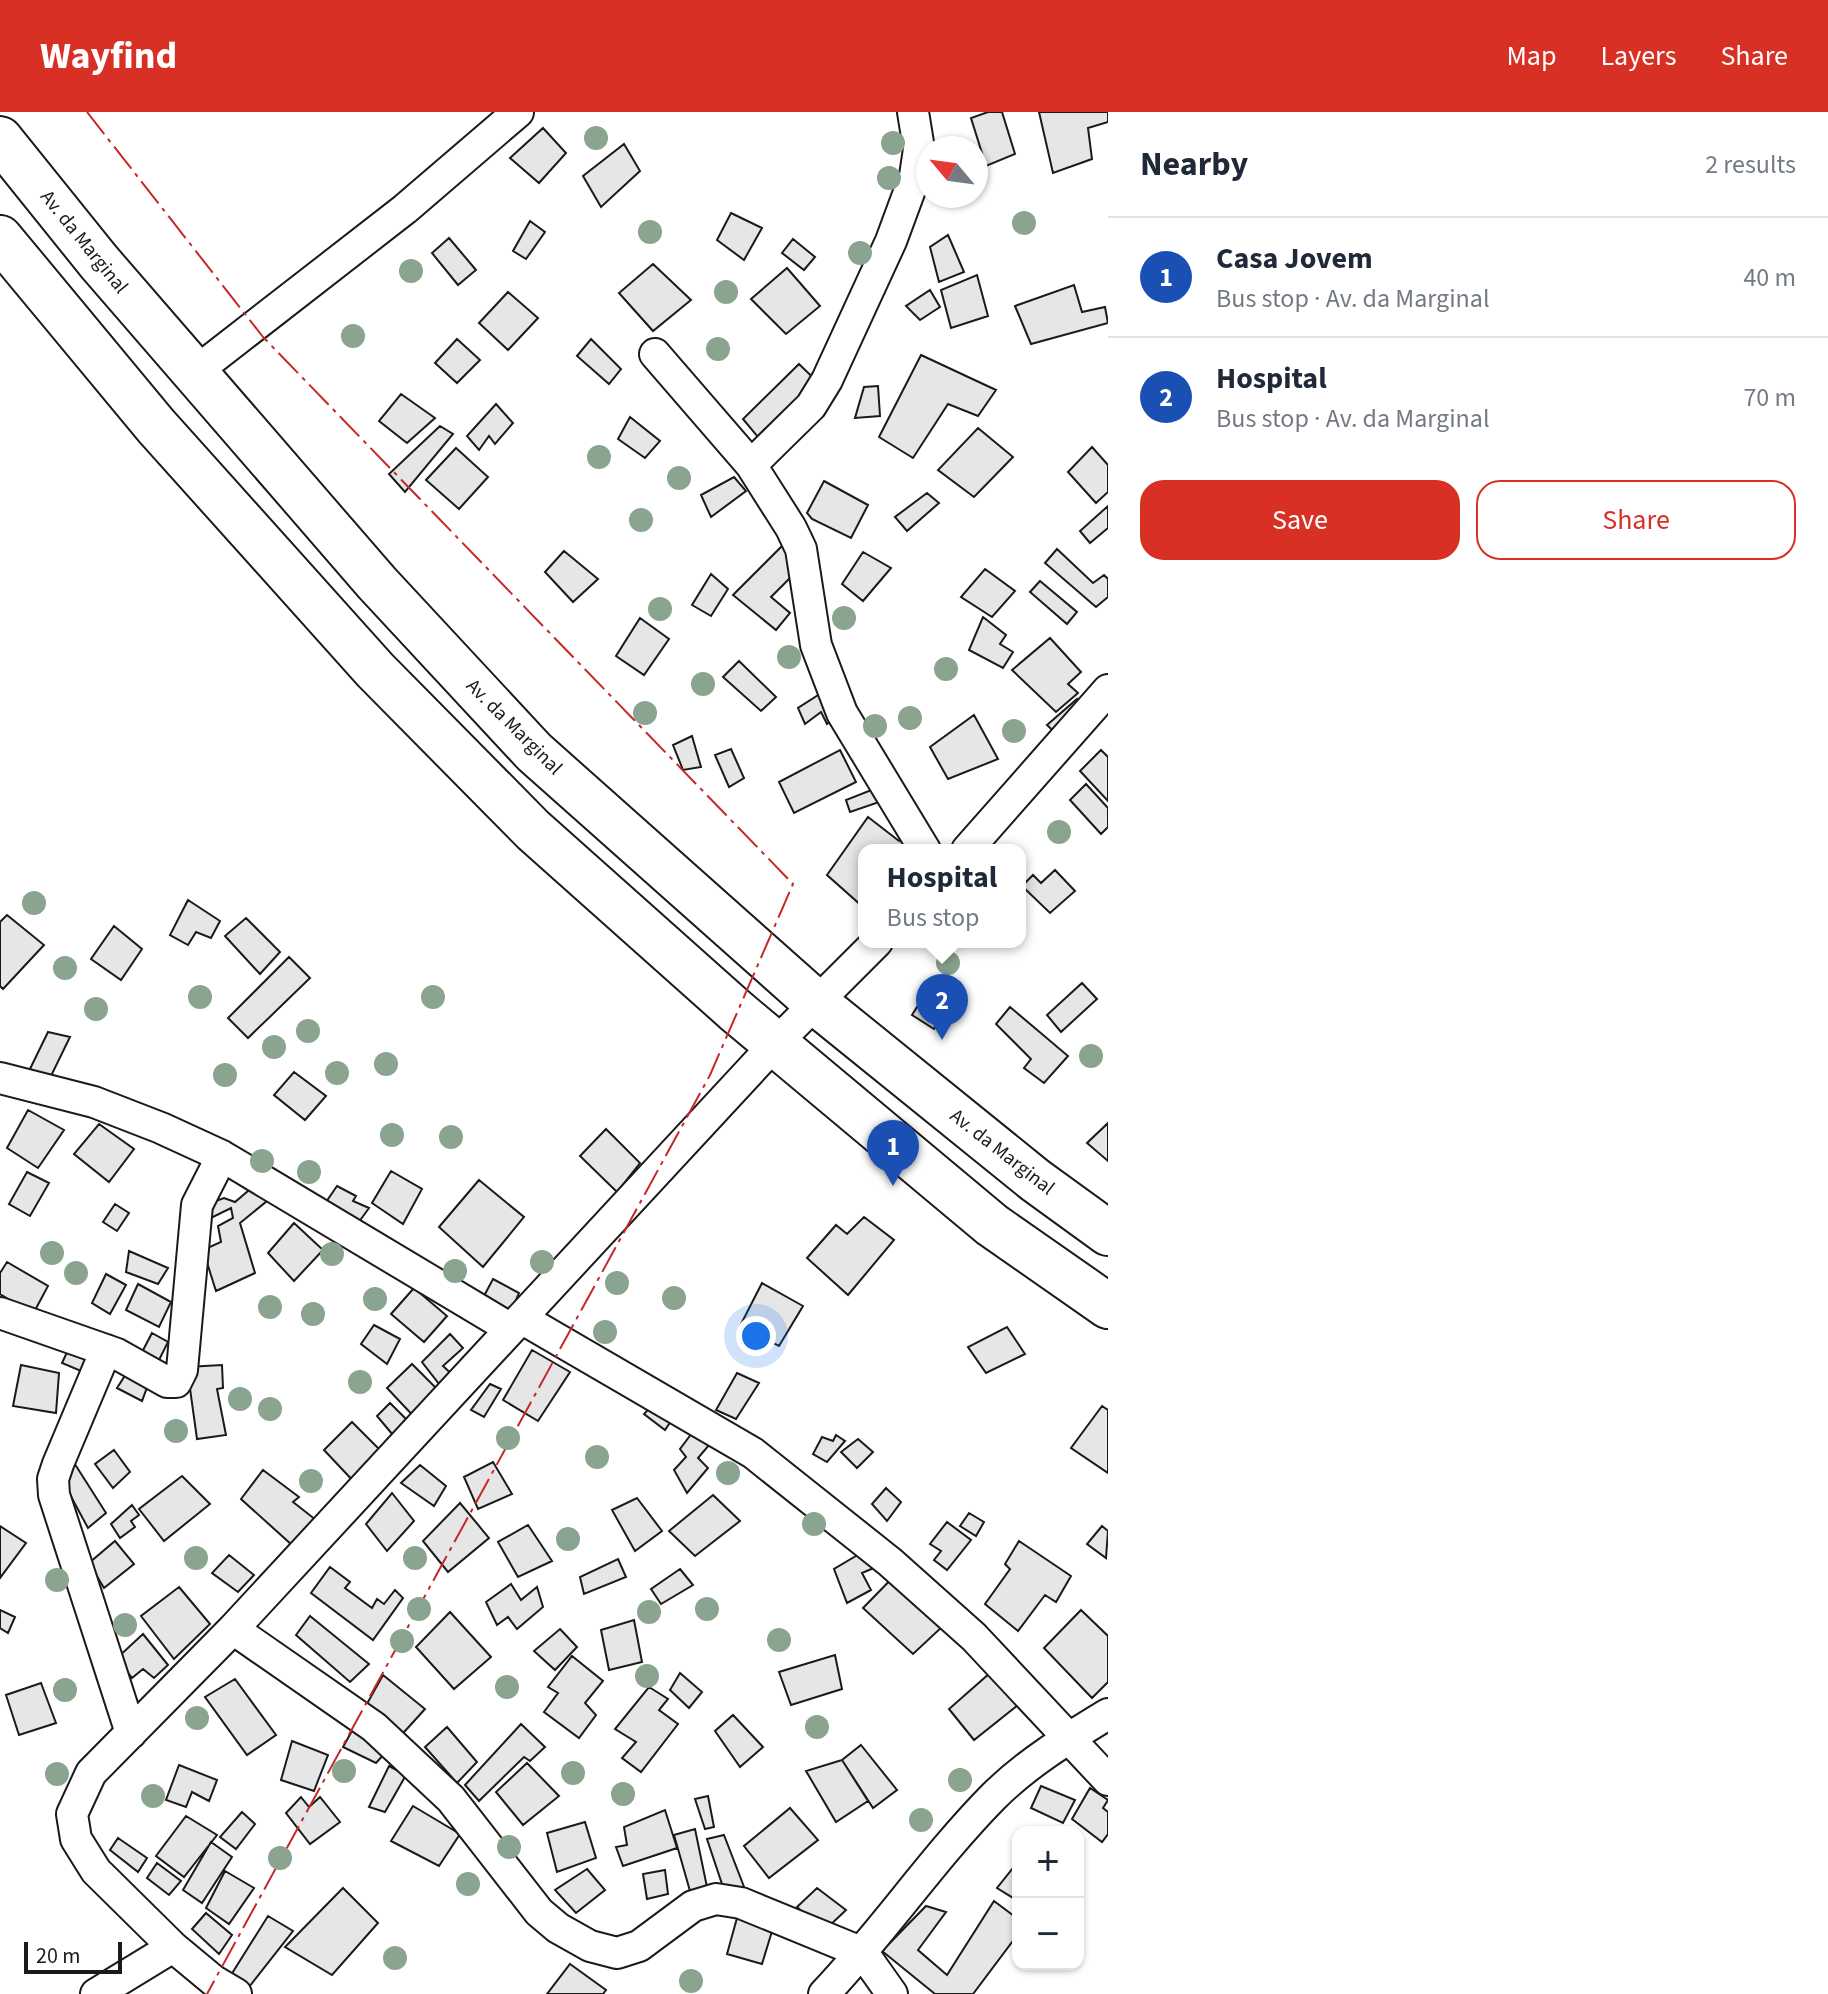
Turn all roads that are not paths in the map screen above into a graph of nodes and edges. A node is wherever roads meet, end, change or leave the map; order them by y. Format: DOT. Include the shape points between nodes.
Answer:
graph roads {
  1 [pos="518,112"];
  2 [pos="913,112"];
  3 [pos="0,139"];
  4 [pos="0,238"];
  5 [pos="655,354"];
  6 [pos="194,373"];
  7 [pos="751,465"];
  8 [pos="1108,690"];
  9 [pos="921,844"];
  10 [pos="972,844"];
  11 [pos="871,948"];
  12 [pos="815,1002"];
  13 [pos="775,1044"];
  14 [pos="0,1078"];
  15 [pos="222,1156"];
  16 [pos="1108,1233"];
  17 [pos="1108,1306"];
  18 [pos="0,1313"];
  19 [pos="516,1324"];
  20 [pos="106,1350"];
  21 [pos="233,1629"];
  22 [pos="1108,1714"];
  23 [pos="131,1733"];
  24 [pos="1070,1737"];
  25 [pos="1108,1780"];
  26 [pos="173,1947"];
  27 [pos="863,1953"];
  28 [pos="96,1994"];
  29 [pos="236,1994"];
  30 [pos="824,1994"];
  31 [pos="892,1994"];
  1 -- 6 [label="street" via="405,209"];
  2 -- 7 [label="street" via="919,149 915,176 891,241 811,406"];
  3 -- 6 [label="main road, Av. da Marginal"];
  4 -- 13 [label="main road" via="156,426 375,670 533,830"];
  5 -- 7 [label="street"];
  6 -- 12 [label="main road, Av. da Marginal" via="377,583 534,752"];
  7 -- 9 [label="street" via="801,549 816,645 842,713"];
  8 -- 10 [label="street"];
  11 -- 12 [label="street"];
  12 -- 13 [label="street"];
  12 -- 16 [label="main road, Av. da Marginal"];
  13 -- 17 [label="main road" via="992,1225"];
  13 -- 19 [label="street"];
  14 -- 15 [label="street" via="94,1102"];
  15 -- 19 [label="street"];
  15 -- 20 [label="street" via="197,1205 179,1378 167,1382"];
  18 -- 20 [label="street"];
  19 -- 21 [label="street"];
  19 -- 24 [label="street" via="753,1453 974,1637"];
  20 -- 23 [label="street" via="58,1464 54,1495"];
  21 -- 23 [label="street"];
  21 -- 27 [label="street" via="374,1727 451,1799 539,1912 590,1946 617,1953 639,1946 693,1906 716,1899 741,1903"];
  22 -- 24 [label="street"];
  23 -- 26 [label="street" via="91,1773 78,1797 72,1814 76,1839 96,1871"];
  24 -- 25 [label="street"];
  24 -- 27 [label="street" via="993,1797"];
  26 -- 28 [label="street"];
  26 -- 29 [label="street"];
  27 -- 30 [label="street"];
  27 -- 31 [label="street"];
}
